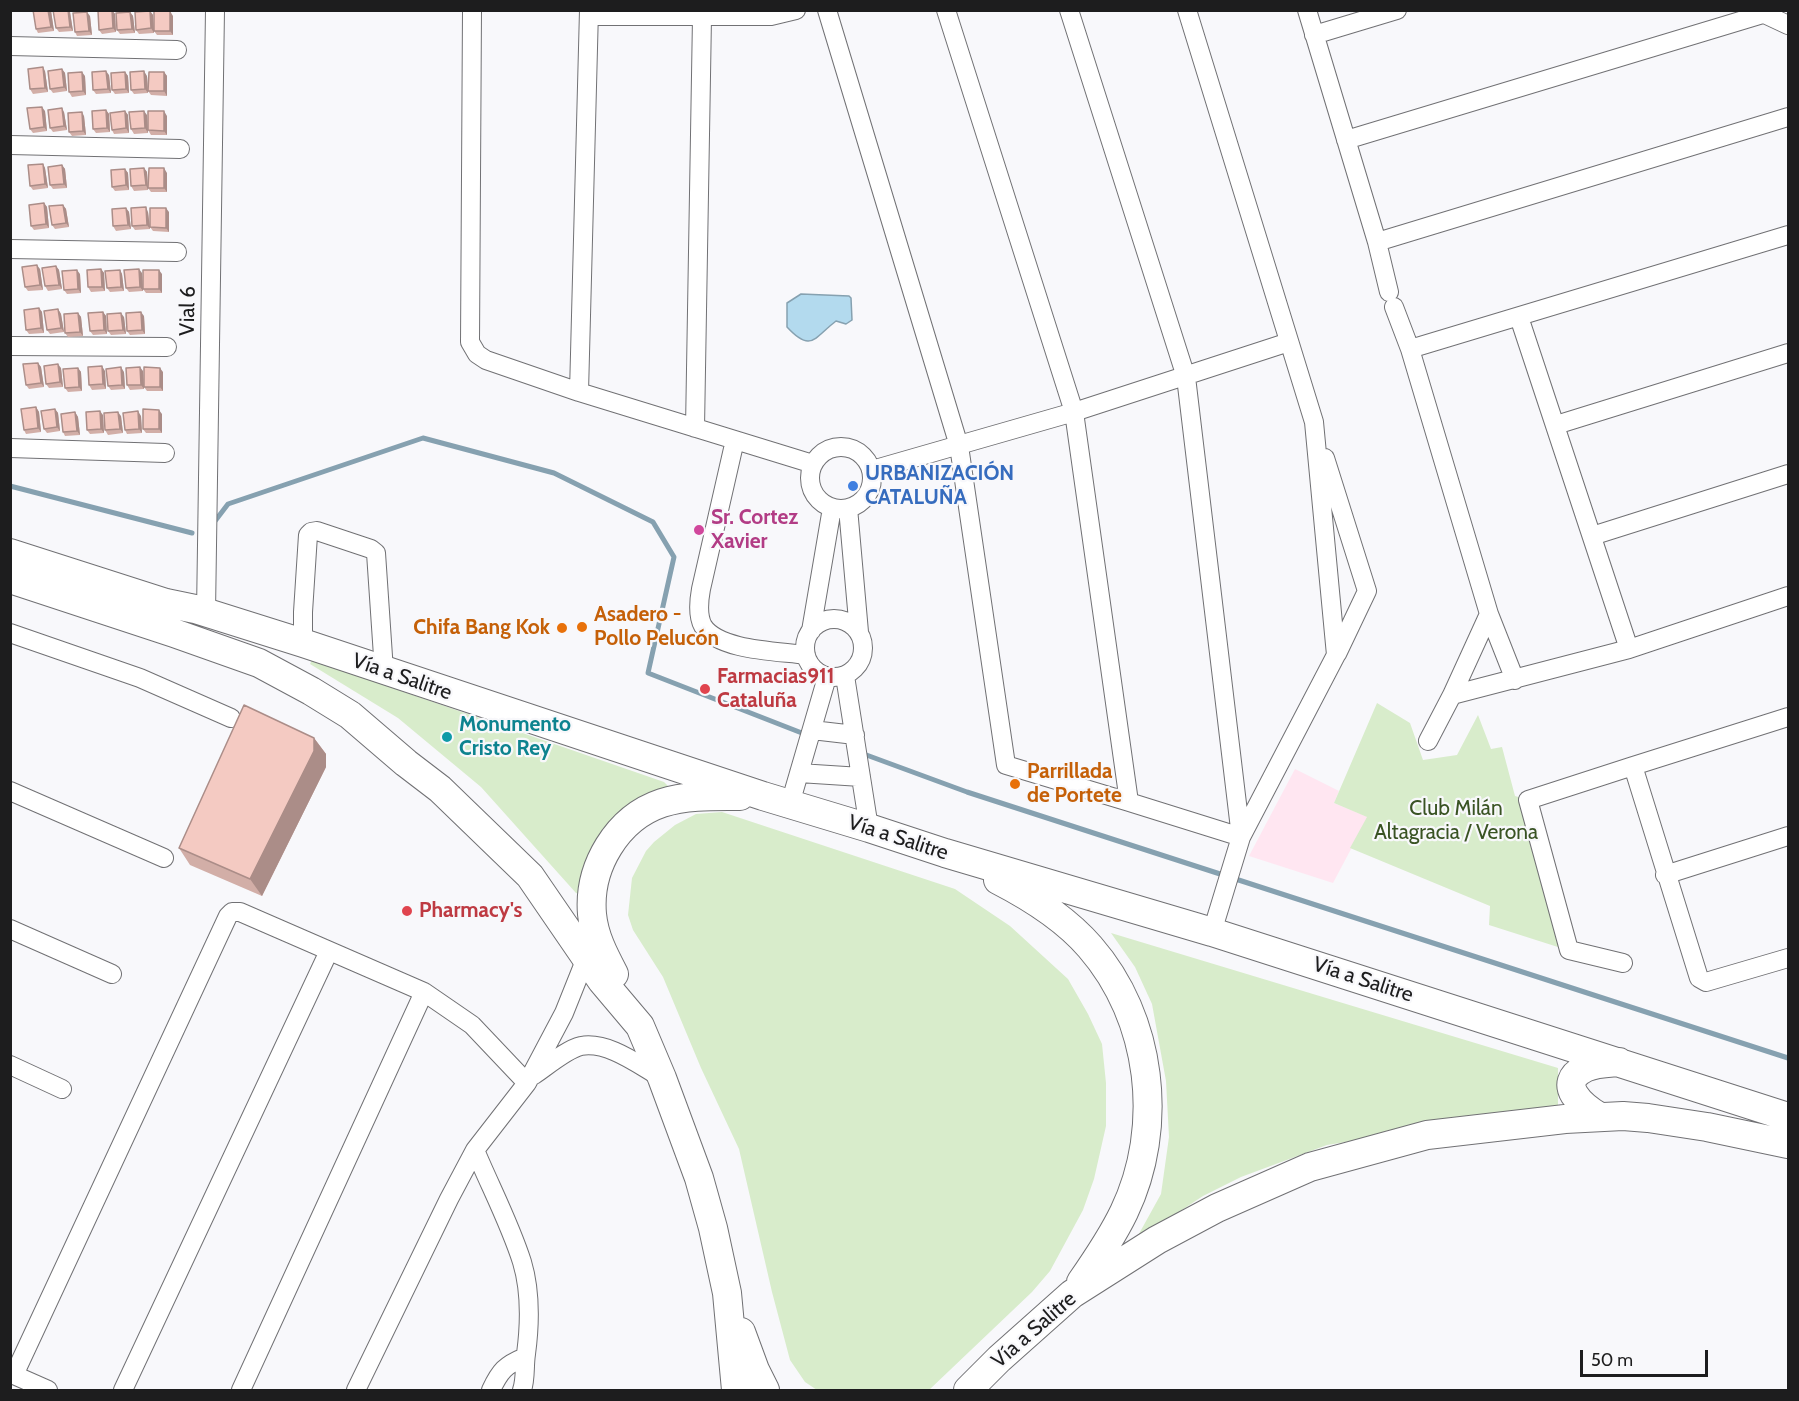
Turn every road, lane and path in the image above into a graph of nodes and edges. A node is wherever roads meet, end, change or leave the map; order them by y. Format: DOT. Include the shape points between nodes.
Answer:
graph roads {
  1 [pos="215,10"];
  2 [pos="472,10"];
  3 [pos="796,10"];
  4 [pos="827,10"];
  5 [pos="946,10"];
  6 [pos="1069,10"];
  7 [pos="1187,10"];
  8 [pos="1306,10"];
  9 [pos="1397,10"];
  10 [pos="1759,12"];
  11 [pos="589,13"];
  12 [pos="702,17"];
  13 [pos="1788,25"];
  14 [pos="1314,35"];
  15 [pos="10,46"];
  16 [pos="177,50"];
  17 [pos="1788,117"];
  18 [pos="1346,140"];
  19 [pos="10,145"];
  20 [pos="180,149"];
  21 [pos="1788,235"];
  22 [pos="1377,242"];
  23 [pos="10,249"];
  24 [pos="177,252"];
  25 [pos="1519,317"];
  26 [pos="1289,342"];
  27 [pos="10,346"];
  28 [pos="167,347"];
  29 [pos="1410,349"];
  30 [pos="1788,353"];
  31 [pos="1186,377"];
  32 [pos="579,392"];
  33 [pos="1074,412"];
  34 [pos="1314,422"];
  35 [pos="1556,425"];
  36 [pos="696,428"];
  37 [pos="735,440"];
  38 [pos="959,446"];
  39 [pos="10,448"];
  40 [pos="165,453"];
  41 [pos="813,464"];
  42 [pos="872,470"];
  43 [pos="1788,474"];
  44 [pos="840,508"];
  45 [pos="1592,536"];
  46 [pos="10,553"];
  47 [pos="10,579"];
  48 [pos="1788,596"];
  49 [pos="206,612"];
  50 [pos="1489,614"];
  51 [pos="811,631"];
  52 [pos="859,632"];
  53 [pos="10,633"];
  54 [pos="303,643"];
  55 [pos="1629,649"];
  56 [pos="806,655"];
  57 [pos="1336,655"];
  58 [pos="384,671"];
  59 [pos="845,676"];
  60 [pos="827,677"];
  61 [pos="1515,680"];
  62 [pos="1452,695"];
  63 [pos="1788,717"];
  64 [pos="231,718"];
  65 [pos="812,730"];
  66 [pos="855,735"];
  67 [pos="1428,741"];
  68 [pos="1633,766"];
  69 [pos="798,773"];
  70 [pos="861,777"];
  71 [pos="10,791"];
  72 [pos="763,796"];
  73 [pos="1129,802"];
  74 [pos="790,804"];
  75 [pos="869,828"];
  76 [pos="1788,836"];
  77 [pos="1241,837"];
  78 [pos="945,853"];
  79 [pos="164,858"];
  80 [pos="1665,875"];
  81 [pos="10,929"];
  82 [pos="1212,932"];
  83 [pos="329,951"];
  84 [pos="586,958"];
  85 [pos="1788,958"];
  86 [pos="1623,963"];
  87 [pos="112,974"];
  88 [pos="424,992"];
  89 [pos="640,1026"];
  90 [pos="1621,1062"];
  91 [pos="10,1065"];
  92 [pos="662,1078"];
  93 [pos="530,1079"];
  94 [pos="62,1089"];
  95 [pos="1600,1117"];
  96 [pos="1788,1117"];
  97 [pos="1788,1144"];
  98 [pos="475,1150"];
  99 [pos="727,1293"];
  100 [pos="1072,1294"];
  101 [pos="525,1357"];
  102 [pos="12,1379"];
  103 [pos="48,1390"];
  104 [pos="123,1390"];
  105 [pos="241,1390"];
  106 [pos="356,1390"];
  107 [pos="491,1390"];
  108 [pos="522,1390"];
  109 [pos="736,1390"];
  110 [pos="765,1390"];
  111 [pos="968,1390"];
  1 -- 49 [label="street, Vial 6"];
  2 -- 32 [label="street" via="470,342 486,360"];
  3 -- 12 [label="street" via="771,16"];
  4 -- 38 [label="street"];
  5 -- 33 [label="street"];
  6 -- 31 [label="street"];
  7 -- 26 [label="street"];
  8 -- 14 [label="street"];
  9 -- 14 [label="street"];
  10 -- 13 [label="street"];
  10 -- 18 [label="street"];
  11 -- 12 [label="street"];
  11 -- 32 [label="street"];
  12 -- 36 [label="street"];
  14 -- 18 [label="street"];
  15 -- 16 [label="street"];
  17 -- 22 [label="street"];
  18 -- 22 [label="street"];
  19 -- 20 [label="street"];
  21 -- 25 [label="street"];
  22 -- 29 [label="street"];
  23 -- 24 [label="street"];
  25 -- 29 [label="street"];
  25 -- 35 [label="street"];
  26 -- 31 [label="street"];
  26 -- 34 [label="street"];
  27 -- 28 [label="street"];
  29 -- 50 [label="street"];
  30 -- 35 [label="street"];
  31 -- 33 [label="street"];
  31 -- 77 [label="street"];
  32 -- 36 [label="street"];
  33 -- 38 [label="street"];
  33 -- 73 [label="street"];
  34 -- 57 [label="street"];
  34 -- 57 [label="street" via="1367,591"];
  35 -- 45 [label="street"];
  36 -- 37 [label="street"];
  37 -- 41 [label="street"];
  37 -- 56 [label="street" via="700,589 703,626 731,645"];
  38 -- 42 [label="street"];
  38 -- 73 [label="street" via="1006,765"];
  39 -- 40 [label="street"];
  41 -- 42 [label="street" via="828,449 849,447 867,460"];
  41 -- 44 [label="street" via="813,491 821,502"];
  42 -- 44 [label="street" via="873,480 865,498"];
  43 -- 45 [label="street"];
  44 -- 51 [label="street"];
  44 -- 52 [label="street"];
  45 -- 55 [label="street"];
  46 -- 49 [label="main road, Vía a Salitre"];
  47 -- 84 [label="main road" via="259,663 350,715 440,789 530,876"];
  48 -- 55 [label="street"];
  49 -- 54 [label="main road, Vía a Salitre"];
  50 -- 61 [label="street"];
  50 -- 62 [label="street"];
  51 -- 52 [label="street" via="822,622 835,619 849,622"];
  51 -- 56 [label="street"];
  52 -- 59 [label="street" via="864,644 862,657 856,669"];
  53 -- 64 [label="street" via="140,678"];
  54 -- 58 [label="main road, Vía a Salitre"];
  54 -- 58 [label="street" via="308,535 317,531 376,553"];
  55 -- 61 [label="street"];
  56 -- 60 [label="street" via="813,669"];
  57 -- 77 [label="street"];
  58 -- 72 [label="main road, Vía a Salitre"];
  59 -- 60 [label="street"];
  59 -- 66 [label="street"];
  60 -- 65 [label="street"];
  61 -- 62 [label="street"];
  62 -- 67 [label="street"];
  63 -- 68 [label="street"];
  65 -- 66 [label="street"];
  65 -- 69 [label="street"];
  66 -- 70 [label="street"];
  68 -- 80 [label="street"];
  68 -- 86 [label="street" via="1528,800 1569,950"];
  69 -- 70 [label="street"];
  69 -- 74 [label="street"];
  70 -- 75 [label="street"];
  71 -- 79 [label="street"];
  72 -- 74 [label="main road, Vía a Salitre"];
  72 -- 89 [label="main road" via="712,796 663,802 630,820 608,846 594,887 593,924 600,947"];
  73 -- 77 [label="street"];
  74 -- 75 [label="main road, Vía a Salitre"];
  75 -- 78 [label="main road, Vía a Salitre"];
  76 -- 80 [label="street"];
  77 -- 82 [label="street"];
  78 -- 82 [label="main road, Vía a Salitre"];
  78 -- 100 [label="main road" via="1025,895 1075,931 1112,977 1138,1037 1148,1095 1142,1160 1125,1212 1103,1252"];
  80 -- 85 [label="street" via="1702,981"];
  81 -- 87 [label="street"];
  82 -- 90 [label="main road, Vía a Salitre"];
  83 -- 88 [label="street"];
  83 -- 102 [label="street" via="240,912 228,916"];
  83 -- 104 [label="street"];
  84 -- 89 [label="main road"];
  84 -- 93 [label="street" via="564,1013"];
  88 -- 93 [label="street" via="472,1025"];
  88 -- 105 [label="street"];
  89 -- 92 [label="main road"];
  90 -- 95 [label="main road" via="1584,1068 1572,1085 1576,1099"];
  90 -- 96 [label="main road, Vía a Salitre"];
  91 -- 94 [label="street"];
  92 -- 93 [label="street" via="620,1054 590,1046 575,1048"];
  92 -- 99 [label="main road" via="706,1200"];
  93 -- 98 [label="street"];
  95 -- 97 [label="main road, Vía a Salitre" via="1681,1122"];
  95 -- 100 [label="main road, Vía a Salitre" via="1427,1135 1310,1167 1217,1208 1157,1240"];
  98 -- 101 [label="street" via="522,1263 530,1332"];
  98 -- 106 [label="street"];
  99 -- 109 [label="main road"];
  99 -- 110 [label="main road"];
  100 -- 111 [label="main road, Vía a Salitre"];
  101 -- 107 [label="street" via="509,1364"];
  101 -- 108 [label="street"];
  102 -- 103 [label="street"];
}
